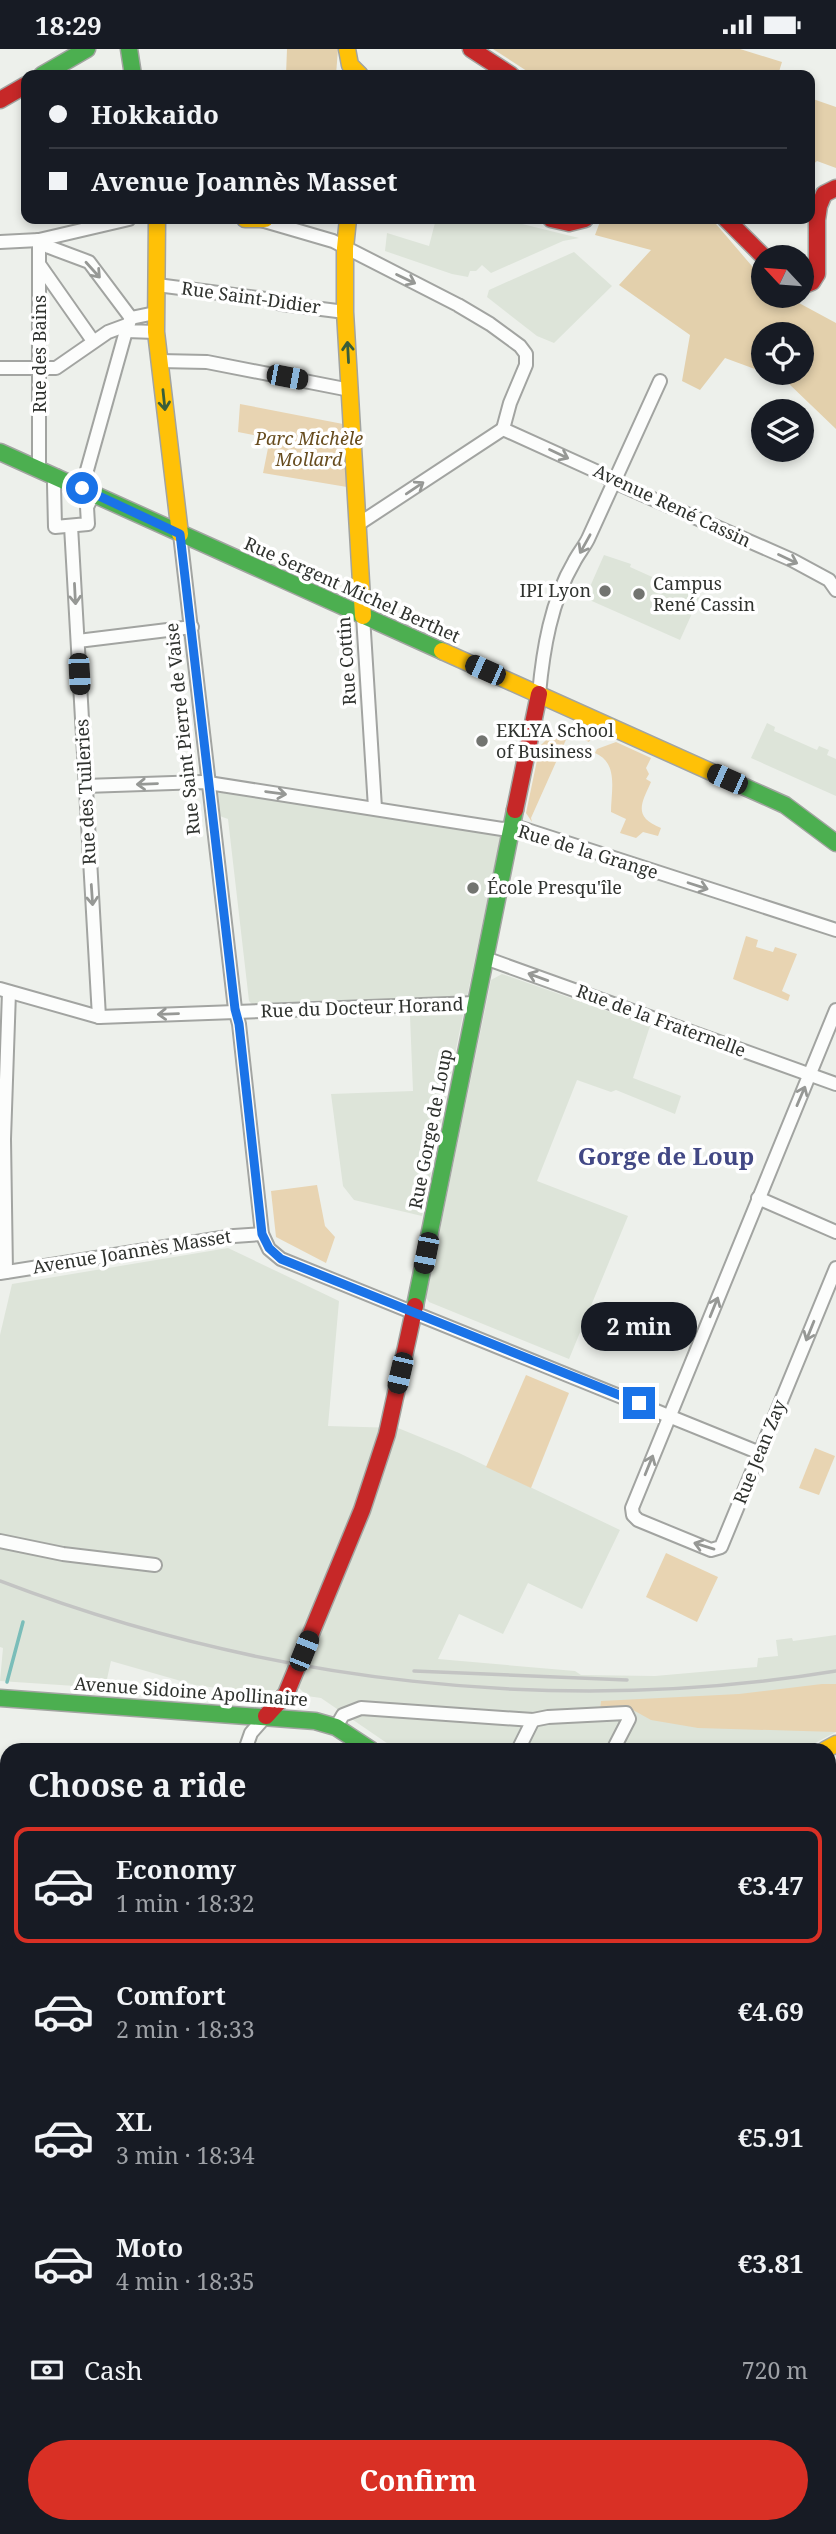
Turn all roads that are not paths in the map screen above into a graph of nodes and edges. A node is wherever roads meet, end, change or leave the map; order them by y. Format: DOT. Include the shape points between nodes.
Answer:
graph roads {
  1 [pos="87,49"];
  2 [pos="130,49"];
  3 [pos="347,49"];
  4 [pos="471,49"];
  5 [pos="51,70"];
  6 [pos="132,70"];
  7 [pos="355,70"];
  8 [pos="503,70"];
  9 [pos="21,88"];
  10 [pos="0,100"];
  11 [pos="836,188"];
  12 [pos="108,224"];
  13 [pos="157,224"];
  14 [pos="274,224"];
  15 [pos="348,224"];
  16 [pos="731,224"];
  17 [pos="39,240"];
  18 [pos="0,242"];
  19 [pos="752,245"];
  20 [pos="345,249"];
  21 [pos="39,264"];
  22 [pos="814,282"];
  23 [pos="157,285"];
  24 [pos="345,312"];
  25 [pos="155,313"];
  26 [pos="128,325"];
  27 [pos="156,332"];
  28 [pos="93,341"];
  29 [pos="160,361"];
  30 [pos="40,368"];
  31 [pos="0,369"];
  32 [pos="660,381"];
  33 [pos="350,390"];
  34 [pos="503,429"];
  35 [pos="0,452"];
  36 [pos="39,468"];
  37 [pos="57,476"];
  38 [pos="614,482"];
  39 [pos="88,490"];
  40 [pos="357,525"];
  41 [pos="71,526"];
  42 [pos="180,534"];
  43 [pos="836,590"];
  44 [pos="363,616"];
  45 [pos="192,628"];
  46 [pos="78,641"];
  47 [pos="539,694"];
  48 [pos="209,783"];
  49 [pos="85,786"];
  50 [pos="374,807"];
  51 [pos="510,828"];
  52 [pos="836,843"];
  53 [pos="836,930"];
  54 [pos="485,958"];
  55 [pos="4,991"];
  56 [pos="476,1003"];
  57 [pos="836,1010"];
  58 [pos="236,1012"];
  59 [pos="99,1017"];
  60 [pos="810,1074"];
  61 [pos="836,1084"];
  62 [pos="758,1198"];
  63 [pos="836,1232"];
  64 [pos="262,1234"];
  65 [pos="836,1268"];
  66 [pos="3,1272"];
  67 [pos="414,1312"];
  68 [pos="669,1415"];
  69 [pos="760,1453"];
  70 [pos="0,1541"];
  71 [pos="155,1565"];
  72 [pos="0,1698"];
  73 [pos="266,1716"];
  74 [pos="533,1720"];
  75 [pos="336,1727"];
  76 [pos="247,1743"];
  77 [pos="360,1743"];
  78 [pos="522,1743"];
  79 [pos="617,1743"];
  1 -- 5 [label="main road"];
  2 -- 6 [label="main road"];
  3 -- 7 [label="main road"];
  4 -- 8 [label="main road"];
  9 -- 10 [label="main road"];
  11 -- 22 [label="main road" via="824,194 817,211 826,254 824,273"];
  12 -- 17 [label="street"];
  13 -- 23 [label="main road, Rue Saint Pierre de Vaise"];
  14 -- 20 [label="street" via="333,241"];
  15 -- 20 [label="main road, Rue Cottin"];
  16 -- 19 [label="main road"];
  17 -- 18 [label="street"];
  17 -- 21 [label="street, Rue des Bains"];
  17 -- 26 [label="street, one-way" via="89,262"];
  20 -- 24 [label="main road, Rue Cottin"];
  20 -- 34 [label="street, one-way" via="458,305 523,349 526,365"];
  21 -- 28 [label="street"];
  21 -- 30 [label="street, Rue des Bains"];
  23 -- 24 [label="street, Rue Saint-Didier"];
  23 -- 25 [label="main road, Rue Saint Pierre de Vaise"];
  33 -- 24 [label="main road, Rue Cottin, one-way"];
  25 -- 26 [label="street"];
  25 -- 27 [label="main road, Rue Saint Pierre de Vaise"];
  26 -- 27 [label="street"];
  26 -- 28 [label="street"];
  26 -- 39 [label="street"];
  27 -- 29 [label="main road, Rue Saint Pierre de Vaise"];
  28 -- 30 [label="street" via="56,368"];
  29 -- 33 [label="street" via="207,362"];
  29 -- 42 [label="main road, Rue Saint Pierre de Vaise, one-way"];
  30 -- 31 [label="street"];
  30 -- 36 [label="street, Rue des Bains"];
  32 -- 38 [label="street"];
  33 -- 40 [label="main road, Rue Cottin"];
  34 -- 38 [label="street, Avenue René Cassin, one-way"];
  40 -- 34 [label="street, one-way"];
  35 -- 36 [label="main road, Rue Sergent Michel Berthet"];
  36 -- 37 [label="main road, Rue Sergent Michel Berthet"];
  37 -- 39 [label="main road, Rue Sergent Michel Berthet"];
  37 -- 41 [label="street" via="55,527"];
  38 -- 43 [label="street, Avenue René Cassin, one-way" via="792,560 829,580"];
  38 -- 47 [label="street, one-way" via="558,597"];
  39 -- 41 [label="street" via="88,524"];
  39 -- 42 [label="main road, Rue Sergent Michel Berthet"];
  40 -- 44 [label="main road, Rue Cottin"];
  41 -- 46 [label="street, Rue des Tuileries, one-way"];
  42 -- 44 [label="main road, Rue Sergent Michel Berthet"];
  42 -- 45 [label="street, Rue Saint Pierre de Vaise"];
  44 -- 47 [label="main road, Rue Sergent Michel Berthet"];
  44 -- 50 [label="street, Rue Cottin"];
  45 -- 46 [label="street"];
  45 -- 48 [label="street, Rue Saint Pierre de Vaise"];
  46 -- 49 [label="street, Rue des Tuileries"];
  47 -- 51 [label="main road, Rue Gorge de Loup"];
  47 -- 52 [label="main road, Rue Sergent Michel Berthet" via="785,805"];
  48 -- 49 [label="street, Rue de la Grange, one-way"];
  48 -- 50 [label="street, Rue de la Grange, one-way"];
  48 -- 58 [label="street, Rue Saint Pierre de Vaise"];
  49 -- 59 [label="street, Rue des Tuileries, one-way"];
  50 -- 51 [label="street, Rue de la Grange"];
  51 -- 53 [label="street, Rue de la Grange, one-way"];
  51 -- 54 [label="main road, Rue Gorge de Loup"];
  54 -- 56 [label="main road, Rue Gorge de Loup"];
  60 -- 54 [label="street, Rue de la Fraternelle, one-way"];
  55 -- 59 [label="street, Rue du Docteur Horand"];
  55 -- 66 [label="street"];
  56 -- 58 [label="street, Rue du Docteur Horand"];
  56 -- 67 [label="main road, Rue Gorge de Loup"];
  57 -- 60 [label="street"];
  58 -- 59 [label="street, Rue du Docteur Horand, one-way"];
  58 -- 64 [label="street, Rue Saint Pierre de Vaise"];
  60 -- 61 [label="street, Rue de la Fraternelle"];
  62 -- 60 [label="street, one-way"];
  62 -- 63 [label="street"];
  68 -- 62 [label="street, one-way"];
  64 -- 66 [label="street, Avenue Joannès Masset"];
  64 -- 67 [label="street" via="281,1259"];
  65 -- 69 [label="street, Rue Jean Zay, one-way"];
  67 -- 68 [label="street"];
  67 -- 73 [label="main road, Rue Gorge de Loup" via="387,1434 362,1510 286,1694"];
  68 -- 69 [label="street"];
  69 -- 68 [label="street, Rue Jean Zay, one-way" via="716,1550 638,1520 632,1508"];
  70 -- 71 [label="street"];
  72 -- 73 [label="main road, Avenue Sidoine Apollinaire"];
  73 -- 75 [label="main road, Avenue Sidoine Apollinaire"];
  73 -- 76 [label="street"];
  74 -- 75 [label="street" via="361,1708 343,1715"];
  74 -- 78 [label="street"];
  74 -- 79 [label="street" via="626,1713 629,1719"];
  75 -- 77 [label="main road, Avenue Sidoine Apollinaire"];
}
